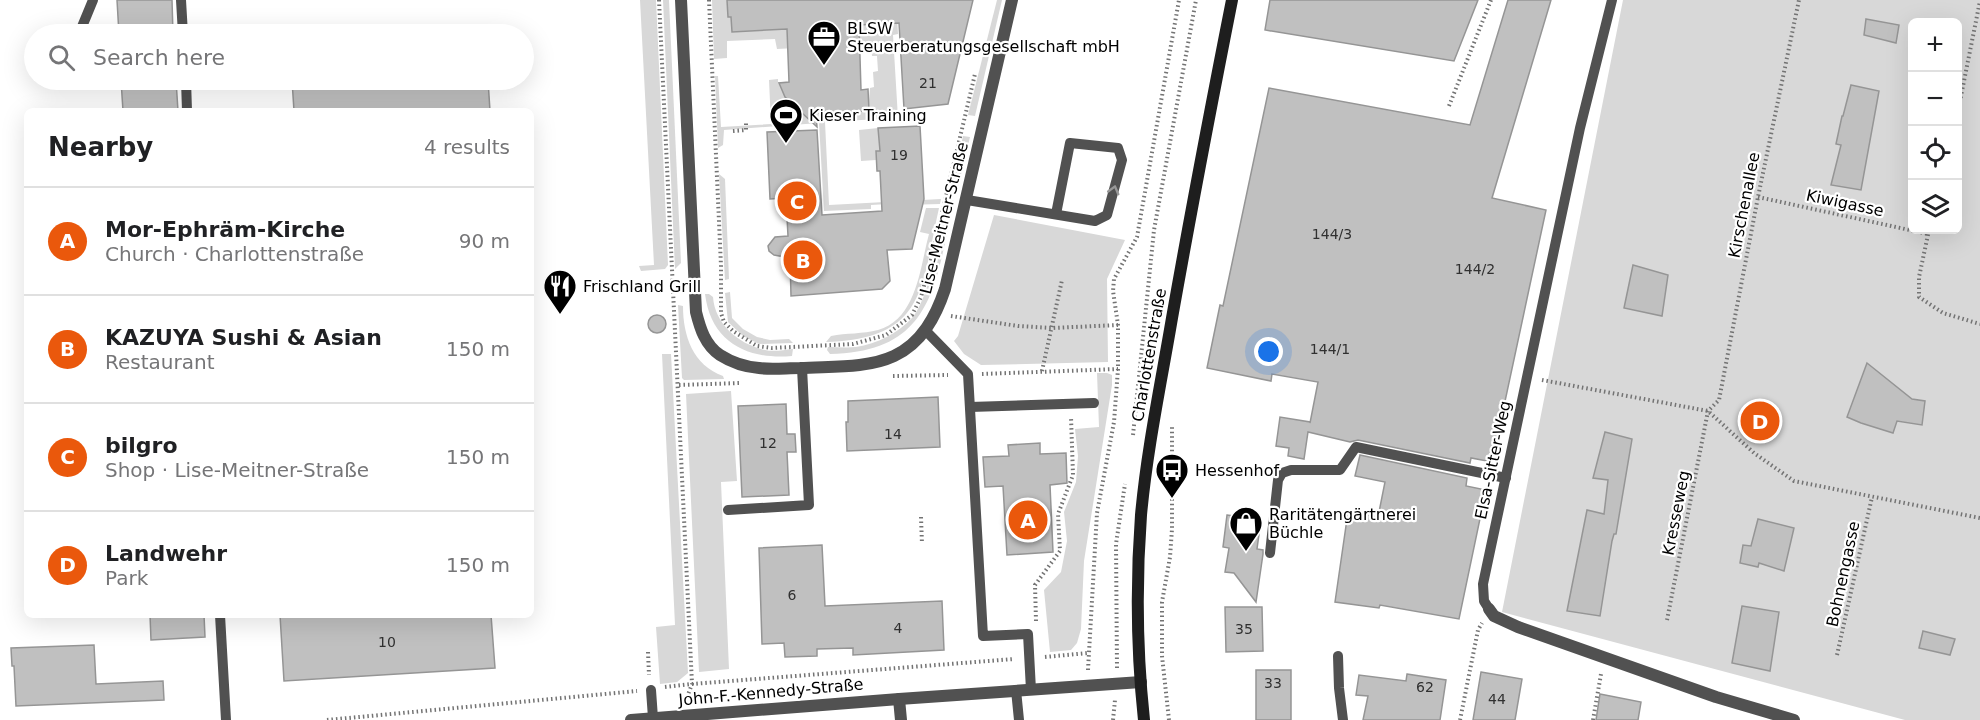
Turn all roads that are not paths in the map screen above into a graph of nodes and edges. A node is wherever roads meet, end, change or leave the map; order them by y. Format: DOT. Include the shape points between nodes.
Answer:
graph roads {
  1 [pos="93,0"];
  2 [pos="181,0"];
  3 [pos="681,0"];
  4 [pos="1012,0"];
  5 [pos="1232,0"];
  6 [pos="1612,0"];
  7 [pos="83,24"];
  8 [pos="182,24"];
  9 [pos="187,90"];
  10 [pos="188,108"];
  11 [pos="966,200"];
  12 [pos="1056,214"];
  13 [pos="926,331"];
  14 [pos="801,368"];
  15 [pos="1094,403"];
  16 [pos="970,407"];
  17 [pos="1506,478"];
  18 [pos="729,510"];
  19 [pos="1270,553"];
  20 [pos="1489,609"];
  21 [pos="220,618"];
  22 [pos="1338,656"];
  23 [pos="1140,678"];
  24 [pos="651,690"];
  25 [pos="1016,690"];
  26 [pos="1031,690"];
  27 [pos="899,699"];
  28 [pos="648,719"];
  29 [pos="226,720"];
  30 [pos="631,720"];
  31 [pos="901,720"];
  32 [pos="1019,720"];
  33 [pos="1144,720"];
  34 [pos="1343,720"];
  35 [pos="1794,720"];
  1 -- 7 [label="lane"];
  2 -- 8 [label="lane"];
  3 -- 14 [label="street, Lise-Meitner-Straße" via="695,296 701,331 719,354 740,364 760,369"];
  4 -- 11 [label="street, Lise-Meitner-Straße"];
  5 -- 23 [label="main road, Charlottenstraße" via="1151,442 1139,550"];
  6 -- 17 [label="lane, Elsa-Sitter-Weg" via="1580,128"];
  9 -- 10 [label="lane"];
  11 -- 12 [label="lane"];
  11 -- 13 [label="street, Lise-Meitner-Straße" via="945,289"];
  12 -- 12 [label="lane, one-way" via="1095,221 1107,215 1122,160 1118,148 1070,143"];
  13 -- 14 [label="street, Lise-Meitner-Straße" via="907,348 876,362"];
  13 -- 16 [label="lane" via="968,374"];
  14 -- 18 [label="lane" via="809,505"];
  15 -- 16 [label="lane"];
  16 -- 26 [label="lane" via="983,636 1028,634"];
  17 -- 19 [label="lane" via="1356,447 1340,470 1282,473"];
  17 -- 20 [label="lane, Elsa-Sitter-Weg" via="1484,584 1484,601"];
  20 -- 35 [label="street" via="1503,621 1716,697"];
  21 -- 29 [label="lane"];
  22 -- 34 [label="lane"];
  23 -- 26 [label="street, John-F.-Kennedy-Straße"];
  23 -- 33 [label="main road, Charlottenstraße"];
  24 -- 28 [label="lane"];
  25 -- 26 [label="street, John-F.-Kennedy-Straße"];
  25 -- 27 [label="street, John-F.-Kennedy-Straße"];
  25 -- 32 [label="lane"];
  27 -- 28 [label="street, John-F.-Kennedy-Straße"];
  27 -- 31 [label="street"];
  28 -- 30 [label="street, John-F.-Kennedy-Straße"];
}
